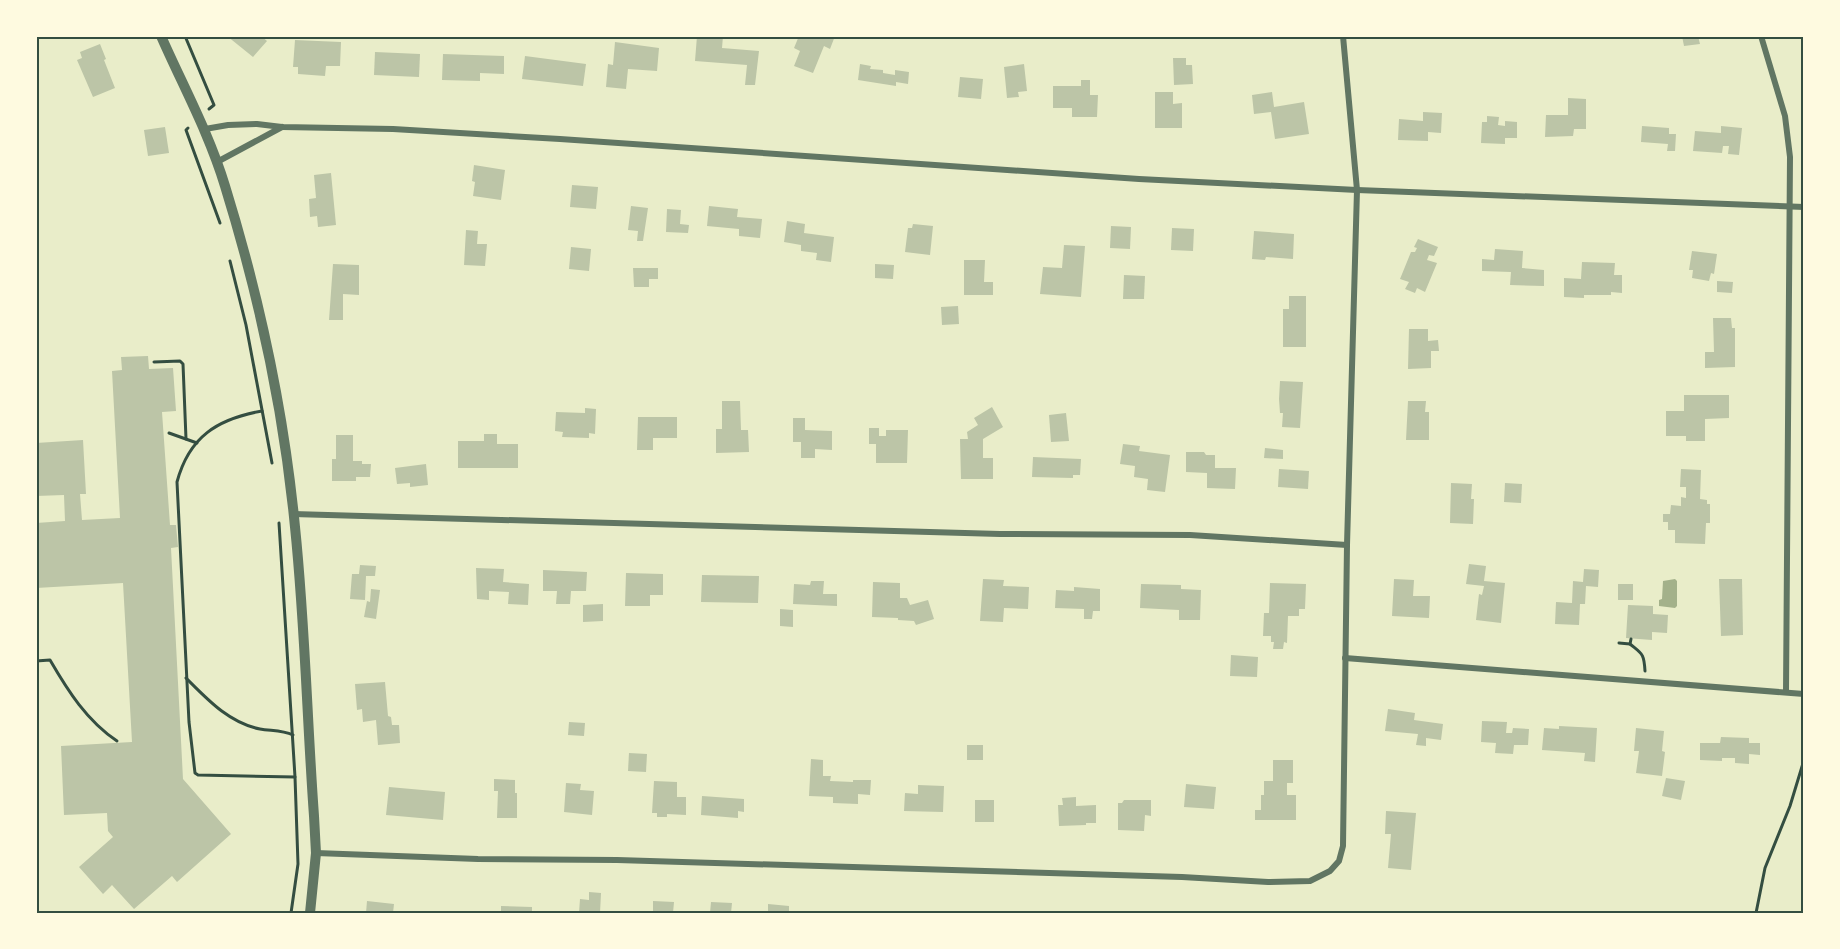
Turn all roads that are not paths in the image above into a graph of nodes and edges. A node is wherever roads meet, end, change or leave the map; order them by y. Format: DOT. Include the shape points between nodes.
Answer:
graph roads {
  1 [pos="161,36"];
  2 [pos="1343,36"];
  3 [pos="1761,36"];
  4 [pos="282,127"];
  5 [pos="205,129"];
  6 [pos="217,162"];
  7 [pos="1357,190"];
  8 [pos="1788,206"];
  9 [pos="1804,207"];
  10 [pos="293,514"];
  11 [pos="1347,545"];
  12 [pos="1345,658"];
  13 [pos="1786,692"];
  14 [pos="1804,694"];
  15 [pos="316,853"];
  16 [pos="310,913"];
  1 -- 5 [label="street"];
  2 -- 7 [label="street"];
  3 -- 8 [label="street" via="1785,116 1790,157"];
  4 -- 5 [label="street" via="257,124"];
  4 -- 6 [label="street"];
  4 -- 7 [label="street" via="393,129"];
  5 -- 6 [label="street"];
  6 -- 10 [label="street" via="255,293 280,419"];
  7 -- 8 [label="street"];
  7 -- 11 [label="street"];
  8 -- 9 [label="street"];
  8 -- 13 [label="street"];
  10 -- 11 [label="street" via="1000,534 1190,535"];
  10 -- 15 [label="street"];
  11 -- 12 [label="street"];
  12 -- 13 [label="street"];
  12 -- 15 [label="street" via="1343,846 1339,861 1330,871 1310,881"];
  13 -- 14 [label="street"];
  15 -- 16 [label="street"];
}
